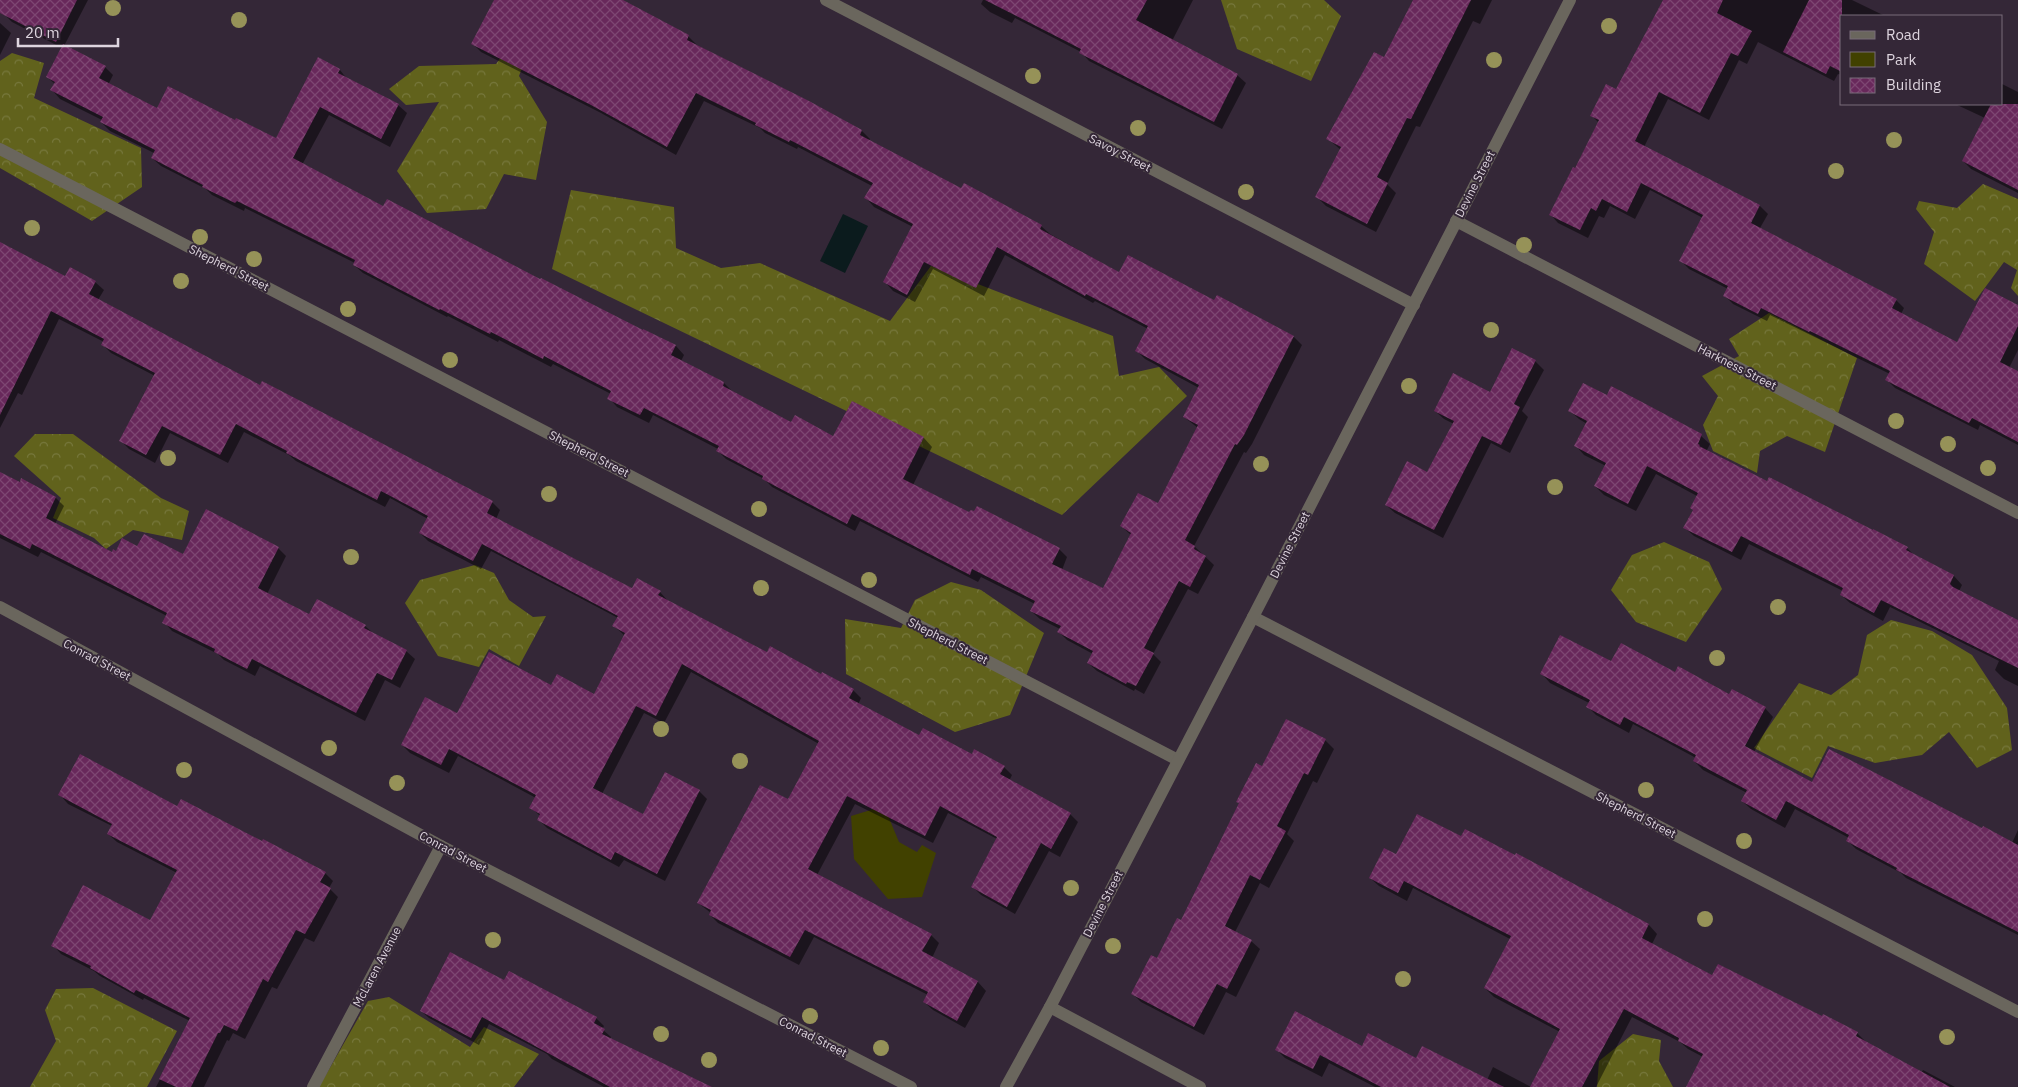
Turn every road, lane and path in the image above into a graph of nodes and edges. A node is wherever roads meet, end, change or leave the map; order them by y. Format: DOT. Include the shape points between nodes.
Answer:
graph roads {
  1 [pos="826,0"];
  2 [pos="1570,0"];
  3 [pos="0,149"];
  4 [pos="1456,221"];
  5 [pos="1414,305"];
  6 [pos="2018,513"];
  7 [pos="0,607"];
  8 [pos="1253,617"];
  9 [pos="1178,760"];
  10 [pos="441,846"];
  11 [pos="1050,1008"];
  12 [pos="2018,1012"];
  13 [pos="314,1087"];
  14 [pos="911,1087"];
  15 [pos="1006,1087"];
  16 [pos="1200,1087"];
  1 -- 5 [label="street, Savoy Street"];
  2 -- 4 [label="street, Devine Street"];
  3 -- 9 [label="street, Shepherd Street"];
  4 -- 5 [label="street, Devine Street"];
  4 -- 6 [label="street, Harkness Street"];
  5 -- 8 [label="street, Devine Street"];
  7 -- 10 [label="street, Conrad Street"];
  8 -- 9 [label="street, Devine Street"];
  8 -- 12 [label="street, Shepherd Street"];
  9 -- 11 [label="street, Devine Street"];
  10 -- 13 [label="street, McLaren Avenue"];
  10 -- 14 [label="street, Conrad Street"];
  11 -- 15 [label="street, Devine Street"];
  11 -- 16 [label="street"];
}
